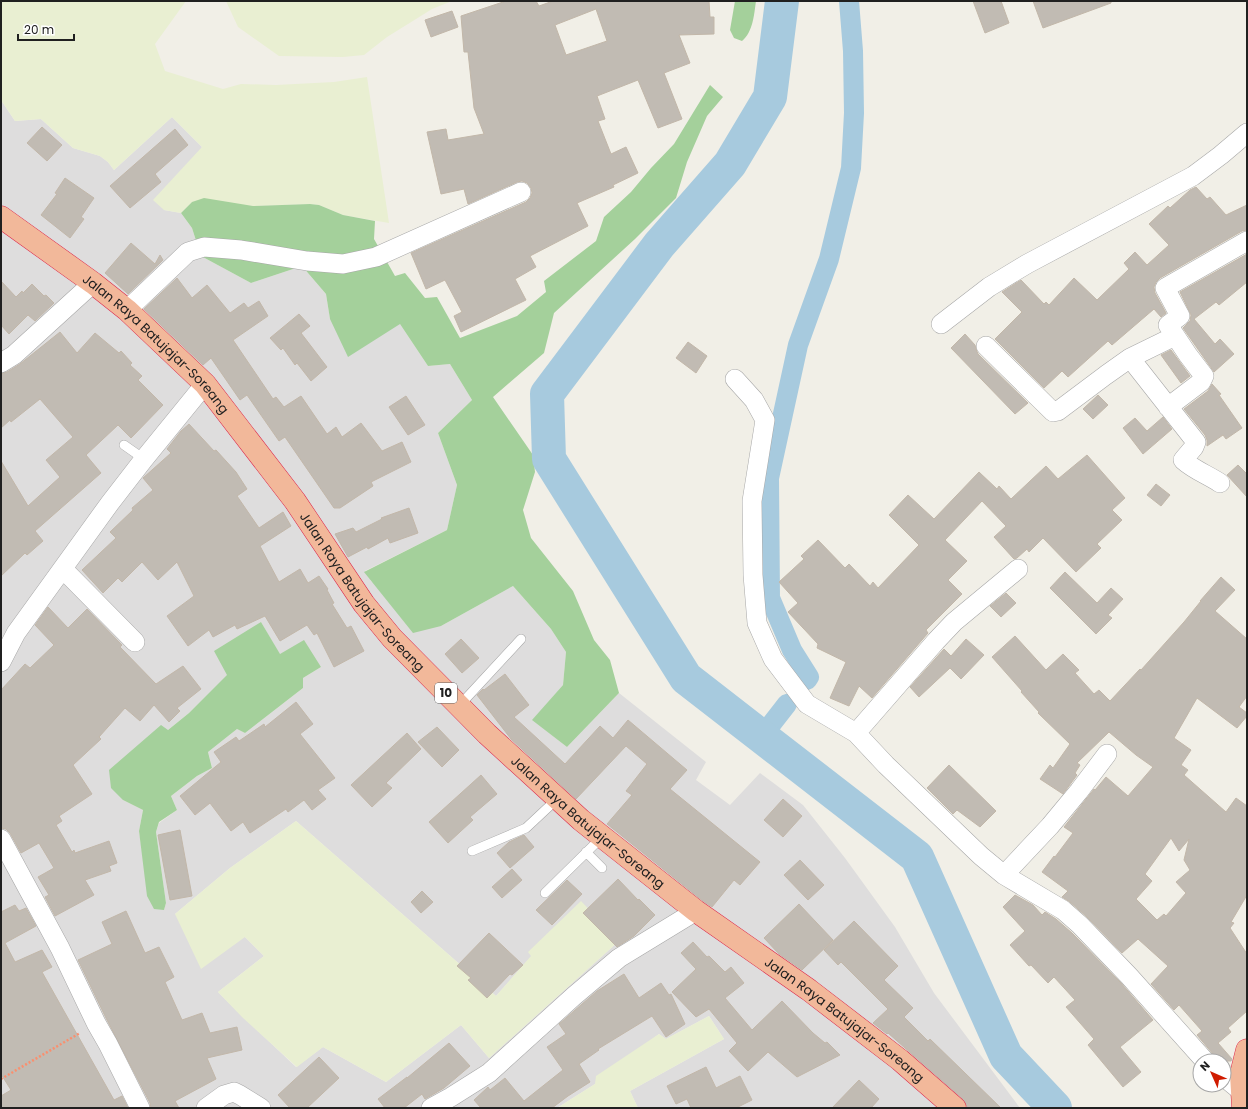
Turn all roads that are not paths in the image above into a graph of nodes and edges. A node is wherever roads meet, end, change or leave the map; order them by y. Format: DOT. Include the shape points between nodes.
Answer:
graph roads {
  1 [pos="1247,133"];
  2 [pos="521,192"];
  3 [pos="1,217"];
  4 [pos="1247,241"];
  5 [pos="93,283"];
  6 [pos="127,310"];
  7 [pos="941,324"];
  8 [pos="1175,336"];
  9 [pos="986,346"];
  10 [pos="1130,358"];
  11 [pos="1,364"];
  12 [pos="735,379"];
  13 [pos="205,384"];
  14 [pos="1168,407"];
  15 [pos="124,444"];
  16 [pos="144,459"];
  17 [pos="1220,483"];
  18 [pos="63,569"];
  19 [pos="1018,569"];
  20 [pos="521,639"];
  21 [pos="135,642"];
  22 [pos="1,662"];
  23 [pos="460,706"];
  24 [pos="856,733"];
  25 [pos="1107,754"];
  26 [pos="557,799"];
  27 [pos="602,837"];
  28 [pos="1,839"];
  29 [pos="472,851"];
  30 [pos="586,852"];
  31 [pos="602,868"];
  32 [pos="1004,875"];
  33 [pos="545,893"];
  34 [pos="696,911"];
  35 [pos="1247,1050"];
  36 [pos="1198,1053"];
  37 [pos="1232,1088"];
  38 [pos="1242,1101"];
  39 [pos="140,1108"];
  40 [pos="206,1108"];
  41 [pos="261,1108"];
  42 [pos="431,1108"];
  43 [pos="955,1108"];
  1 -- 7 [label="street" via="1193,176 1028,264 989,287"];
  2 -- 6 [label="street" via="376,257 343,264 204,247 188,252"];
  3 -- 5 [label="highway, Jalan Raya Batujajar-Soreang / 10"];
  4 -- 8 [label="street" via="1165,288 1180,316 1168,325"];
  5 -- 6 [label="highway, Jalan Raya Batujajar-Soreang / 10"];
  5 -- 11 [label="street"];
  6 -- 13 [label="highway, Jalan Raya Batujajar-Soreang / 10"];
  8 -- 10 [label="street"];
  8 -- 14 [label="street" via="1204,376 1201,382"];
  9 -- 10 [label="street" via="1053,412 1058,411"];
  10 -- 14 [label="street"];
  12 -- 24 [label="street" via="754,400 766,420 752,501 752,575 756,623 773,659 807,704"];
  13 -- 16 [label="street"];
  13 -- 23 [label="highway, Jalan Raya Batujajar-Soreang / 10" via="295,501 364,604 392,638"];
  14 -- 17 [label="street" via="1196,442 1183,460"];
  15 -- 16 [label="lane"];
  16 -- 18 [label="street"];
  18 -- 21 [label="street"];
  18 -- 22 [label="street" via="16,633"];
  19 -- 24 [label="street" via="954,622"];
  20 -- 23 [label="lane"];
  23 -- 26 [label="highway, Jalan Raya Batujajar-Soreang / 10"];
  24 -- 32 [label="street" via="886,765"];
  25 -- 32 [label="street" via="1050,826"];
  26 -- 27 [label="highway, Jalan Raya Batujajar-Soreang / 10"];
  26 -- 29 [label="lane" via="526,828"];
  27 -- 30 [label="lane"];
  27 -- 34 [label="highway, Jalan Raya Batujajar-Soreang / 10"];
  28 -- 39 [label="street" via="60,948"];
  30 -- 31 [label="lane"];
  30 -- 33 [label="lane"];
  32 -- 36 [label="street" via="1063,910 1080,924"];
  34 -- 42 [label="street" via="619,958 489,1073 452,1098"];
  34 -- 43 [label="highway, Jalan Raya Batujajar-Soreang / 10" via="809,990 900,1060"];
  35 -- 38 [label="highway" via="1241,1074"];
  37 -- 38 [label="street"];
  40 -- 41 [label="street" via="224,1095 234,1092"];
}
